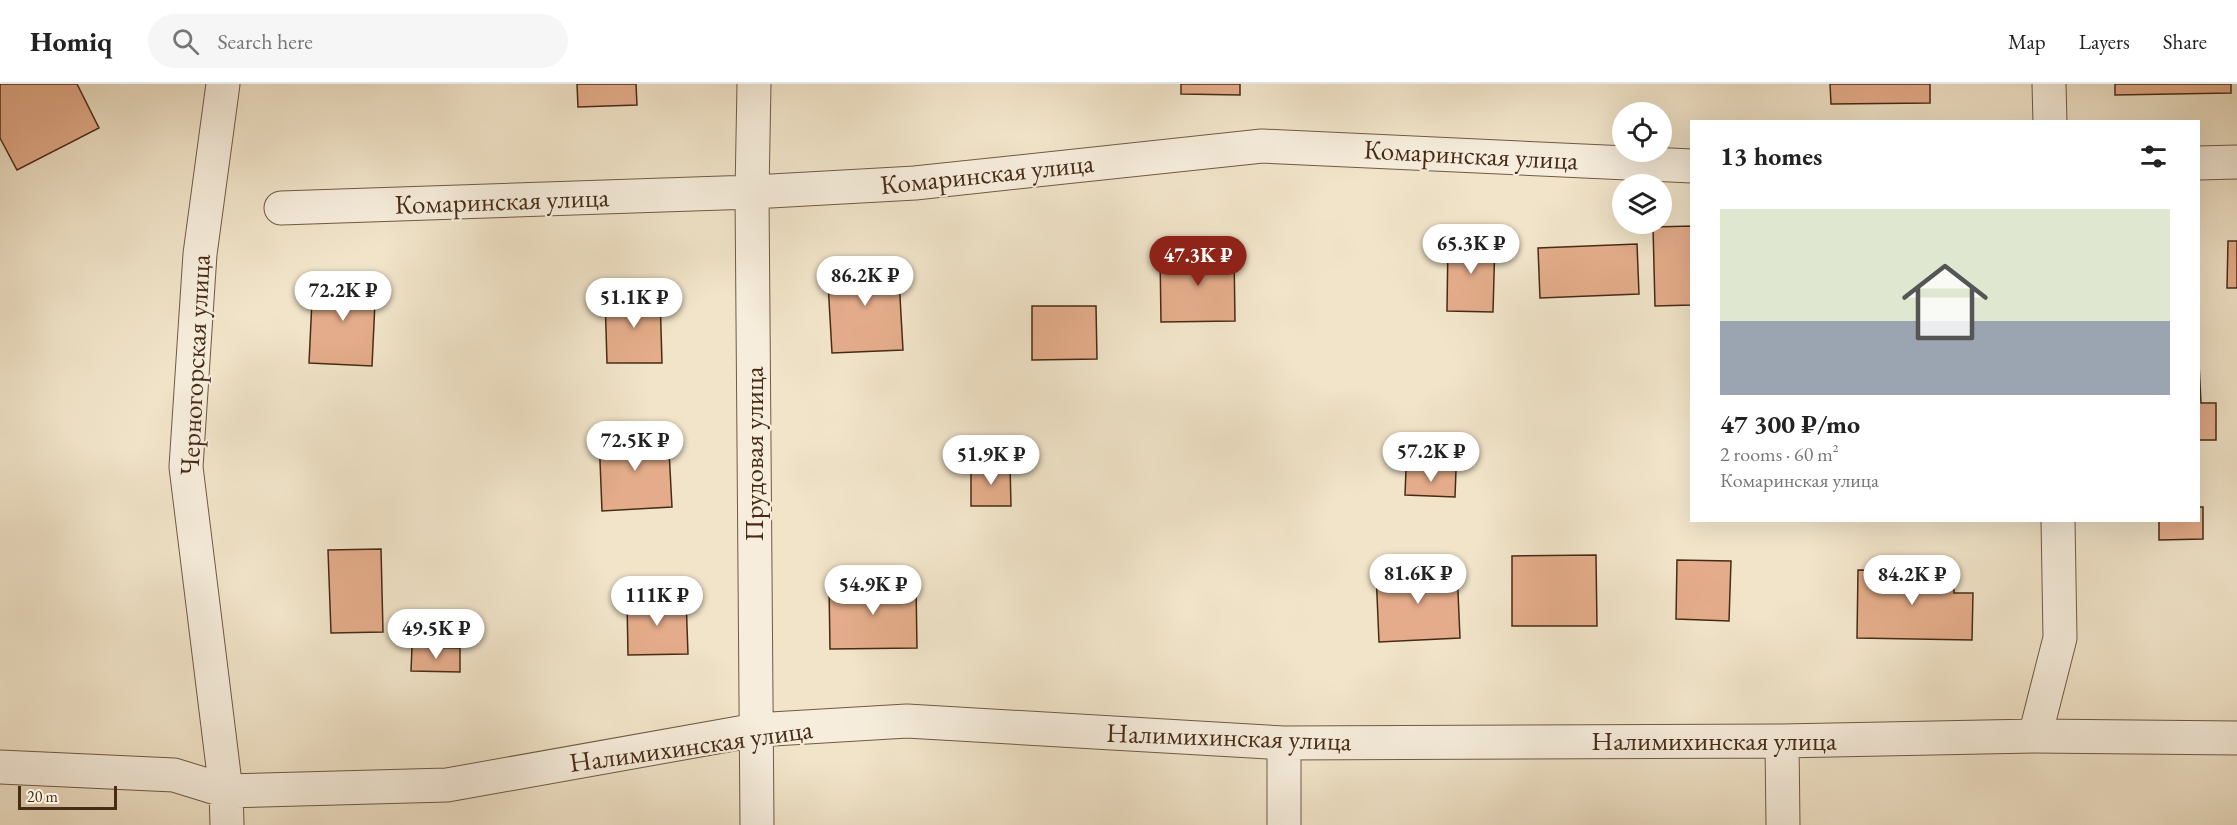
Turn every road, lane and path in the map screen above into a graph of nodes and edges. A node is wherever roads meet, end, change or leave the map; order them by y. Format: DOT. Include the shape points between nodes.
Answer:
graph roads {
  1 [pos="223,84"];
  2 [pos="754,84"];
  3 [pos="2049,84"];
  4 [pos="2050,120"];
  5 [pos="2237,162"];
  6 [pos="2200,163"];
  7 [pos="1690,166"];
  8 [pos="752,192"];
  9 [pos="281,208"];
  10 [pos="2058,522"];
  11 [pos="756,730"];
  12 [pos="2035,736"];
  13 [pos="2237,738"];
  14 [pos="1782,741"];
  15 [pos="1284,743"];
  16 [pos="0,767"];
  17 [pos="226,791"];
  18 [pos="227,825"];
  19 [pos="757,825"];
  20 [pos="1284,825"];
  21 [pos="1783,825"];
  1 -- 17 [label="street, Черногорская улица" via="200,255 186,467"];
  2 -- 8 [label="street, Прудовая улица"];
  3 -- 4 [label="street"];
  5 -- 6 [label="street"];
  7 -- 8 [label="street, Комаринская улица" via="1262,146 915,183"];
  8 -- 9 [label="street, Комаринская улица"];
  8 -- 11 [label="street, Прудовая улица"];
  10 -- 12 [label="street" via="2060,638"];
  11 -- 15 [label="street, Налимихинская улица" via="907,721"];
  11 -- 17 [label="street, Налимихинская улица" via="447,785"];
  11 -- 19 [label="street, Прудовая улица"];
  12 -- 13 [label="street, Налимихинская улица"];
  12 -- 14 [label="street, Налимихинская улица"];
  14 -- 15 [label="street, Налимихинская улица"];
  14 -- 21 [label="street"];
  15 -- 20 [label="street"];
  16 -- 17 [label="street, Налимихинская улица" via="174,775"];
  17 -- 18 [label="street, Черногорская улица"];
}
